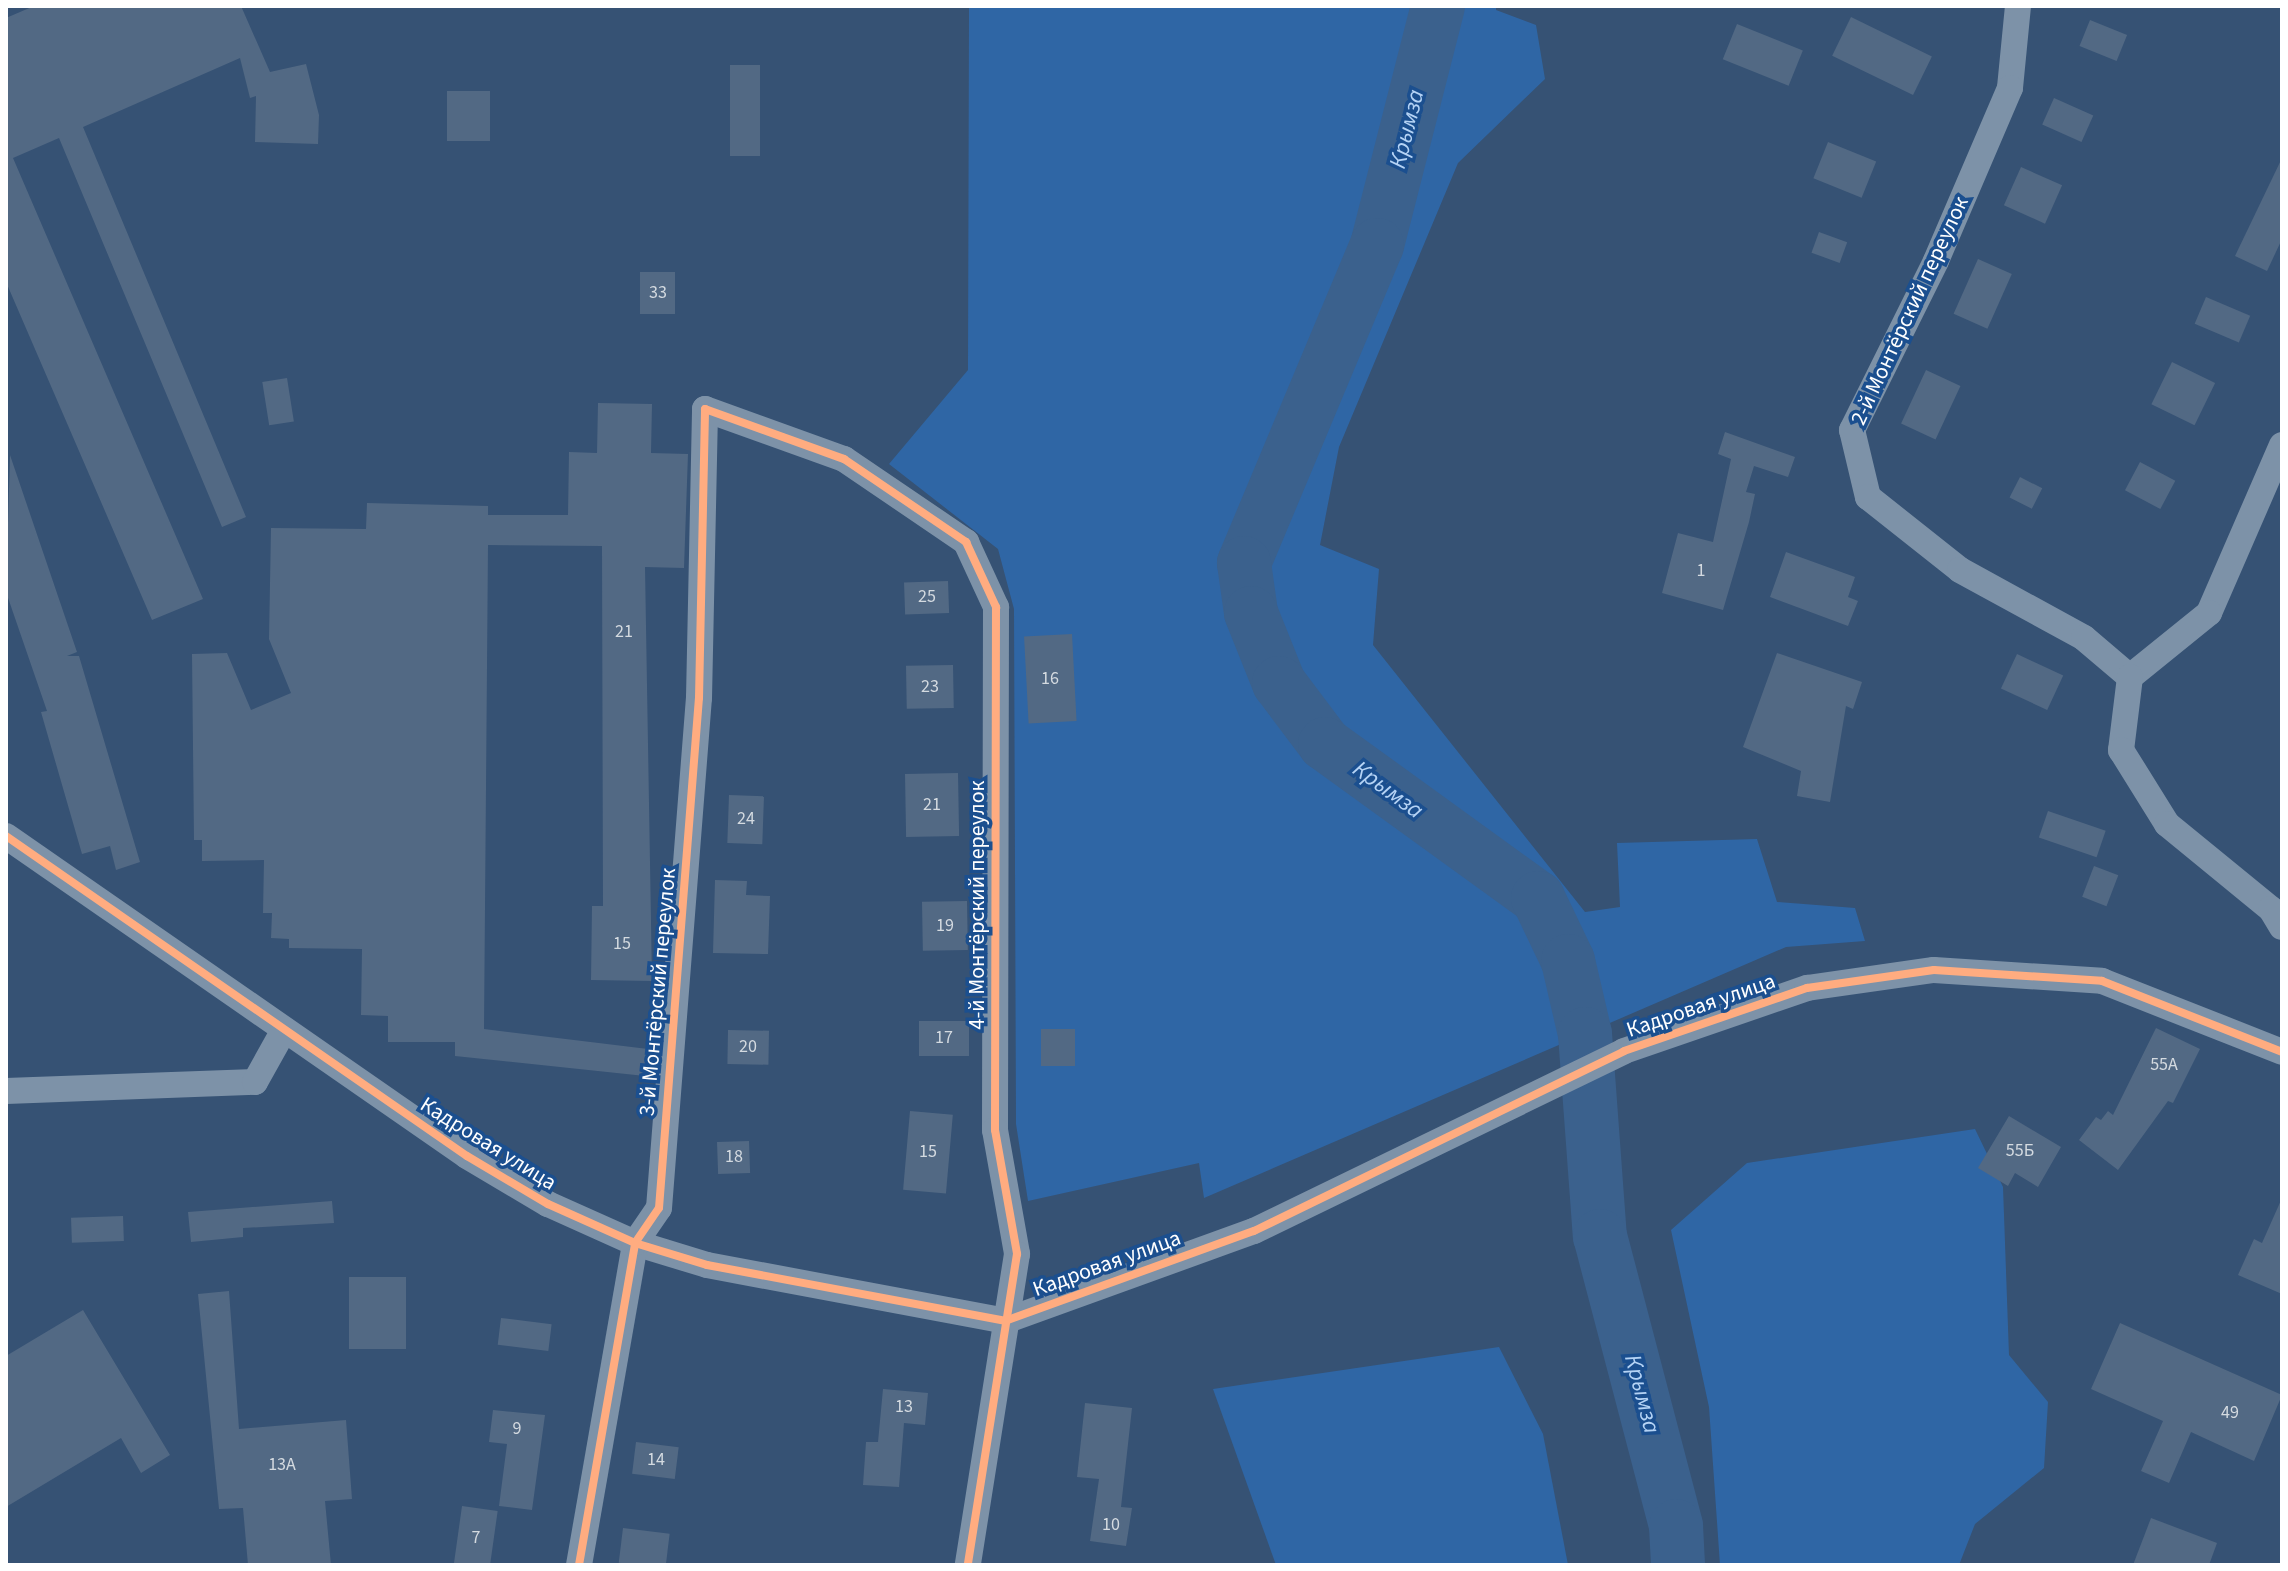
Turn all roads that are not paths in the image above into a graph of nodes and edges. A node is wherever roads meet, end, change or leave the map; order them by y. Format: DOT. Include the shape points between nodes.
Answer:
graph roads {
  1 [pos="2018,6"];
  2 [pos="705,409"];
  3 [pos="2282,445"];
  4 [pos="2130,677"];
  5 [pos="6,836"];
  6 [pos="2282,927"];
  7 [pos="284,1030"];
  8 [pos="2282,1052"];
  9 [pos="6,1091"];
  10 [pos="635,1243"];
  11 [pos="1005,1321"];
  12 [pos="579,1565"];
  13 [pos="968,1565"];
  1 -- 4 [label="street, 2-й Монтёрский переулок" via="2010,88 1936,261 1852,430 1868,497 1960,570 2084,638"];
  2 -- 10 [label="street, 3-й Монтёрский переулок" via="699,698 659,1208"];
  2 -- 11 [label="street, 4-й Монтёрский переулок" via="856,467 966,542 996,607 995,1130 1017,1254"];
  3 -- 4 [label="street" via="2209,613"];
  4 -- 6 [label="street" via="2121,750 2167,824 2271,909"];
  5 -- 7 [label="street, Кадровая улица"];
  7 -- 9 [label="street" via="255,1082"];
  7 -- 10 [label="street, Кадровая улица" via="467,1156 548,1204"];
  8 -- 11 [label="street, Кадровая улица" via="2102,981 1934,970 1807,988 1624,1051 1254,1231"];
  10 -- 11 [label="street, Кадровая улица" via="707,1265"];
  10 -- 12 [label="street, 3-й Монтёрский переулок"];
  11 -- 13 [label="street, 4-й Монтёрский переулок"];
}
